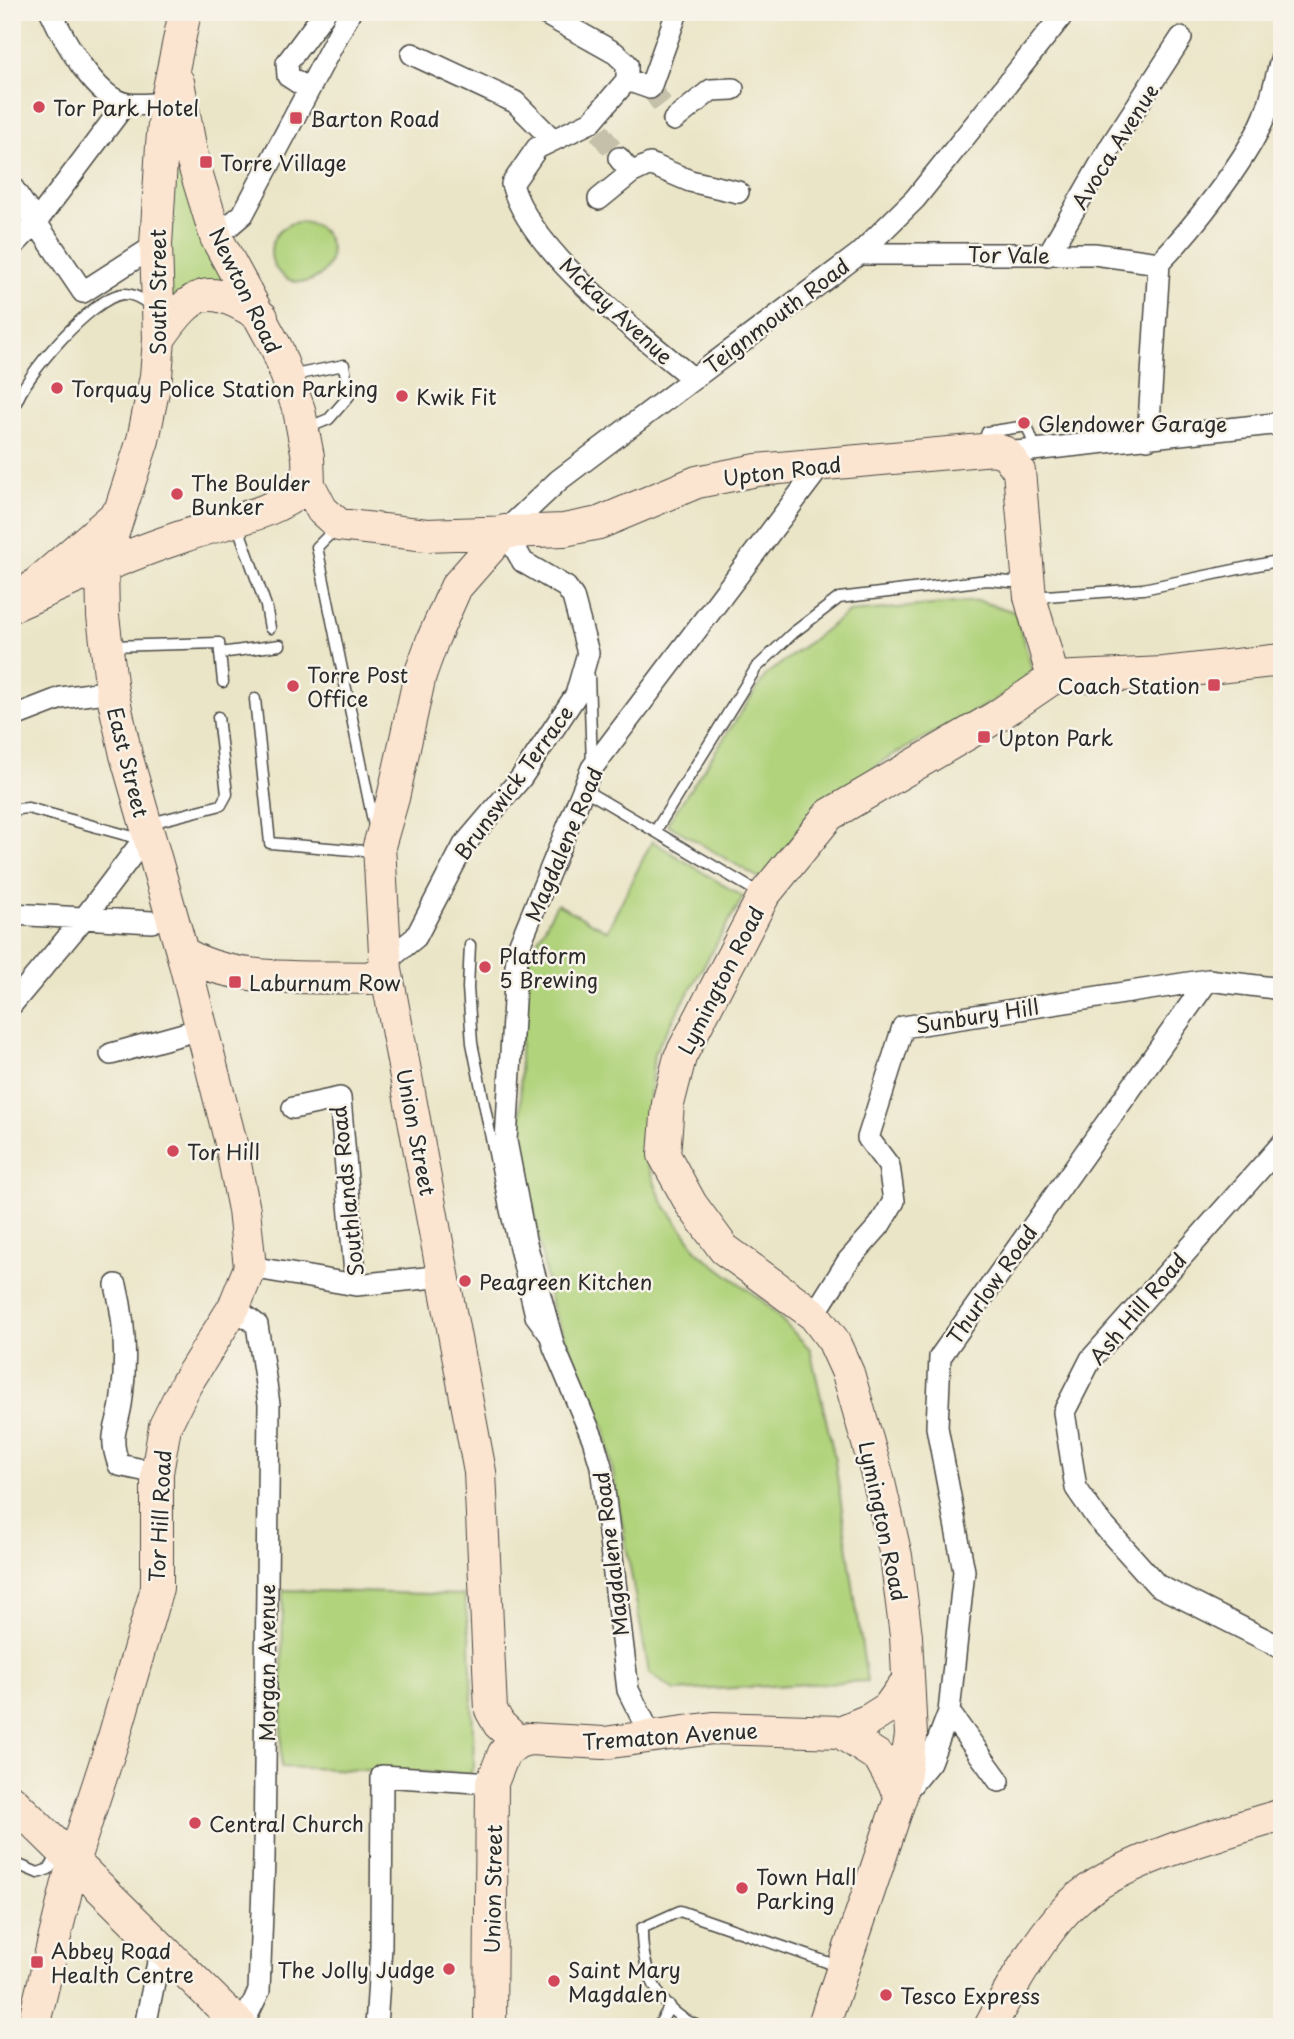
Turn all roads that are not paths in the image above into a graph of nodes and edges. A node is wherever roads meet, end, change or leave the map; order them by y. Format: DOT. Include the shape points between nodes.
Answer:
graph roads {
  1 [pos="51,12"];
  2 [pos="185,12"];
  3 [pos="325,12"];
  4 [pos="350,12"];
  5 [pos="542,12"];
  6 [pos="677,12"];
  7 [pos="1065,12"];
  8 [pos="1181,38"];
  9 [pos="412,54"];
  10 [pos="1282,56"];
  11 [pos="627,80"];
  12 [pos="308,89"];
  13 [pos="733,89"];
  14 [pos="174,103"];
  15 [pos="125,104"];
  16 [pos="674,120"];
  17 [pos="552,139"];
  18 [pos="12,187"];
  19 [pos="738,192"];
  20 [pos="599,199"];
  21 [pos="37,221"];
  22 [pos="216,237"];
  23 [pos="156,245"];
  24 [pos="12,247"];
  25 [pos="859,254"];
  26 [pos="1048,255"];
  27 [pos="1159,263"];
  28 [pos="262,317"];
  29 [pos="158,325"];
  30 [pos="286,376"];
  31 [pos="692,377"];
  32 [pos="1282,423"];
  33 [pos="12,428"];
  34 [pos="302,429"];
  35 [pos="1148,439"];
  36 [pos="1007,451"];
  37 [pos="822,464"];
  38 [pos="309,485"];
  39 [pos="120,510"];
  40 [pos="236,521"];
  41 [pos="339,525"];
  42 [pos="505,531"];
  43 [pos="427,535"];
  44 [pos="184,536"];
  45 [pos="1282,560"];
  46 [pos="102,567"];
  47 [pos="1030,586"];
  48 [pos="456,587"];
  49 [pos="12,605"];
  50 [pos="270,628"];
  51 [pos="280,645"];
  52 [pos="106,646"];
  53 [pos="220,653"];
  54 [pos="588,653"];
  55 [pos="1282,660"];
  56 [pos="1053,678"];
  57 [pos="223,682"];
  58 [pos="111,691"];
  59 [pos="255,699"];
  60 [pos="12,717"];
  61 [pos="218,717"];
  62 [pos="592,768"];
  63 [pos="583,789"];
  64 [pos="12,814"];
  65 [pos="146,830"];
  66 [pos="656,830"];
  67 [pos="379,849"];
  68 [pos="764,895"];
  69 [pos="12,914"];
  70 [pos="85,917"];
  71 [pos="152,922"];
  72 [pos="470,945"];
  73 [pos="182,952"];
  74 [pos="384,962"];
  75 [pos="1208,980"];
  76 [pos="1282,989"];
  77 [pos="12,1004"];
  78 [pos="201,1029"];
  79 [pos="111,1054"];
  80 [pos="293,1108"];
  81 [pos="1282,1144"];
  82 [pos="250,1267"];
  83 [pos="444,1276"];
  84 [pos="116,1285"];
  85 [pos="356,1285"];
  86 [pos="234,1307"];
  87 [pos="814,1315"];
  88 [pos="554,1348"];
  89 [pos="157,1473"];
  90 [pos="1282,1648"];
  91 [pos="908,1680"];
  92 [pos="949,1712"];
  93 [pos="840,1732"];
  94 [pos="651,1736"];
  95 [pos="511,1747"];
  96 [pos="999,1781"];
  97 [pos="492,1783"];
  98 [pos="901,1796"];
  99 [pos="12,1801"];
  100 [pos="1282,1815"];
  101 [pos="67,1856"];
  102 [pos="12,1862"];
  103 [pos="169,1953"];
  104 [pos="843,1968"];
  105 [pos="670,2006"];
  106 [pos="242,2026"];
  107 [pos="33,2027"];
  108 [pos="145,2027"];
  109 [pos="376,2027"];
  110 [pos="490,2027"];
  111 [pos="658,2027"];
  112 [pos="701,2027"];
  113 [pos="823,2027"];
  114 [pos="989,2027"];
  1 -- 15 [label="street" via="89,77"];
  2 -- 14 [label="street, Newton Road" via="175,64"];
  3 -- 12 [label="street" via="287,63 288,76"];
  4 -- 12 [label="street"];
  5 -- 11 [label="street" via="615,53 627,64"];
  6 -- 11 [label="street" via="650,88"];
  7 -- 25 [label="street, Teignmouth Road" via="915,199"];
  8 -- 26 [label="street, Avoca Avenue"];
  9 -- 17 [label="street" via="514,102"];
  10 -- 27 [label="street" via="1264,119 1182,239"];
  11 -- 17 [label="street, Mckay Avenue" via="595,127"];
  12 -- 22 [label="street" via="243,214"];
  13 -- 16 [label="street" via="711,90"];
  14 -- 15 [label="street"];
  14 -- 22 [label="street, Newton Road"];
  14 -- 23 [label="street, South Street"];
  15 -- 21 [label="street"];
  17 -- 31 [label="street, Mckay Avenue" via="537,148 512,184 519,203 555,252 603,302"];
  18 -- 21 [label="street"];
  19 -- 20 [label="street" via="690,181 650,164 625,165"];
  21 -- 23 [label="street" via="83,292"];
  21 -- 24 [label="street"];
  22 -- 28 [label="street, Newton Road"];
  23 -- 29 [label="street, South Street"];
  25 -- 26 [label="street, Tor Vale"];
  25 -- 31 [label="street, Teignmouth Road"];
  26 -- 27 [label="street, Tor Vale" via="1094,254"];
  27 -- 35 [label="street"];
  28 -- 29 [label="street" via="238,301 209,293"];
  28 -- 30 [label="street, Newton Road"];
  29 -- 33 [label="lane" via="140,298 122,294 97,308 51,348 15,407"];
  29 -- 39 [label="street, South Street" via="156,376 143,440"];
  30 -- 34 [label="street, Newton Road"];
  30 -- 34 [label="lane" via="344,365 349,396 329,419"];
  31 -- 42 [label="street, Teignmouth Road" via="559,480"];
  32 -- 35 [label="street, Upton Road"];
  34 -- 38 [label="street, Newton Road"];
  35 -- 36 [label="street, Upton Road"];
  36 -- 37 [label="street, Upton Road"];
  36 -- 47 [label="street" via="1019,471"];
  37 -- 42 [label="street, Upton Road" via="697,482 634,509 564,530"];
  37 -- 62 [label="street, Magdalene Road"];
  38 -- 40 [label="street" via="267,512"];
  38 -- 41 [label="street" via="322,510"];
  39 -- 44 [label="street" via="155,535"];
  39 -- 46 [label="street, South Street"];
  39 -- 49 [label="street"];
  40 -- 44 [label="street"];
  40 -- 50 [label="lane"];
  41 -- 43 [label="street, Upton Road"];
  41 -- 67 [label="lane, Union Street" via="317,547"];
  42 -- 43 [label="street, Upton Road"];
  42 -- 48 [label="street, Teignmouth Road"];
  42 -- 54 [label="street" via="523,562 566,587 573,597"];
  43 -- 48 [label="street" via="452,554"];
  44 -- 46 [label="street"];
  45 -- 47 [label="lane" via="1143,589"];
  46 -- 49 [label="street"];
  46 -- 52 [label="street, East Street"];
  47 -- 56 [label="street"];
  47 -- 66 [label="lane" via="987,580 839,598 756,668"];
  48 -- 67 [label="street, Teignmouth Road" via="420,675"];
  51 -- 53 [label="lane"];
  52 -- 53 [label="lane" via="219,643"];
  52 -- 58 [label="street, East Street"];
  53 -- 57 [label="lane"];
  54 -- 62 [label="lane"];
  54 -- 74 [label="street, Brunswick Terrace" via="576,695 521,778 464,845 420,930"];
  55 -- 56 [label="street" via="1164,673"];
  56 -- 68 [label="street, Lymington Road" via="829,816"];
  58 -- 60 [label="street" via="61,698"];
  58 -- 65 [label="street, East Street"];
  59 -- 67 [label="lane" via="270,843"];
  61 -- 65 [label="lane" via="227,794 221,805"];
  62 -- 63 [label="street, Magdalene Road"];
  63 -- 66 [label="lane"];
  63 -- 88 [label="street, Magdalene Road" via="519,946 507,1099 509,1153 525,1240"];
  64 -- 65 [label="lane" via="28,808 133,837"];
  65 -- 70 [label="street"];
  65 -- 73 [label="street, East Street"];
  66 -- 68 [label="lane"];
  67 -- 74 [label="street, Union Street"];
  68 -- 87 [label="street, Lymington Road" via="680,1056 668,1104 664,1155 691,1204 724,1249"];
  69 -- 70 [label="street"];
  70 -- 71 [label="street"];
  70 -- 77 [label="street"];
  72 -- 88 [label="lane" via="472,1043 505,1208 531,1318"];
  73 -- 74 [label="street" via="211,967 238,972 369,978"];
  73 -- 78 [label="street, Tor Hill Road"];
  74 -- 83 [label="street, Union Street"];
  75 -- 76 [label="street"];
  75 -- 87 [label="street, Sunbury Hill" via="903,1027 868,1138 889,1166 894,1201"];
  75 -- 92 [label="street, Thurlow Road" via="940,1357 937,1427 964,1571"];
  78 -- 79 [label="street"];
  78 -- 82 [label="street, Tor Hill Road" via="244,1210"];
  80 -- 85 [label="street, Southlands Road" via="340,1098"];
  81 -- 90 [label="street, Ash Hill Road" via="1091,1359 1064,1412 1076,1488 1157,1585"];
  82 -- 85 [label="street"];
  82 -- 86 [label="street, Tor Hill Road"];
  83 -- 85 [label="street"];
  83 -- 95 [label="street, Union Street" via="480,1472 491,1710"];
  84 -- 89 [label="street" via="125,1326 122,1399 111,1445 118,1465"];
  86 -- 89 [label="street, Tor Hill Road" via="164,1426"];
  86 -- 106 [label="street, Morgan Avenue" via="257,1325 269,1404 259,1991"];
  87 -- 91 [label="street, Lymington Road" via="833,1340 848,1373 878,1478 895,1556"];
  88 -- 94 [label="street, Magdalene Road" via="601,1466 628,1690"];
  89 -- 101 [label="street, Tor Hill Road" via="157,1588 114,1737"];
  91 -- 93 [label="street, Trematon Avenue" via="888,1708"];
  91 -- 98 [label="street, Lymington Road" via="911,1736"];
  92 -- 96 [label="street"];
  92 -- 98 [label="street, Thurlow Road" via="930,1762"];
  93 -- 94 [label="street, Trematon Avenue" via="713,1728"];
  93 -- 98 [label="street" via="879,1757"];
  94 -- 95 [label="street, Trematon Avenue" via="604,1743 529,1739"];
  95 -- 97 [label="street, Union Street"];
  97 -- 109 [label="street" via="382,1776"];
  97 -- 110 [label="street, Union Street"];
  98 -- 104 [label="street, Lymington Road"];
  99 -- 101 [label="street"];
  100 -- 114 [label="street" via="1175,1849 1083,1894 1055,1923"];
  101 -- 102 [label="lane" via="38,1873"];
  101 -- 103 [label="street"];
  101 -- 107 [label="street, Tor Hill Road"];
  103 -- 106 [label="street"];
  103 -- 108 [label="street" via="157,1967"];
  104 -- 105 [label="lane" via="680,1911 642,1928 641,1951 651,1982"];
  104 -- 113 [label="street, Lymington Road"];
  105 -- 111 [label="lane"];
  105 -- 112 [label="lane" via="683,2021"];
}
